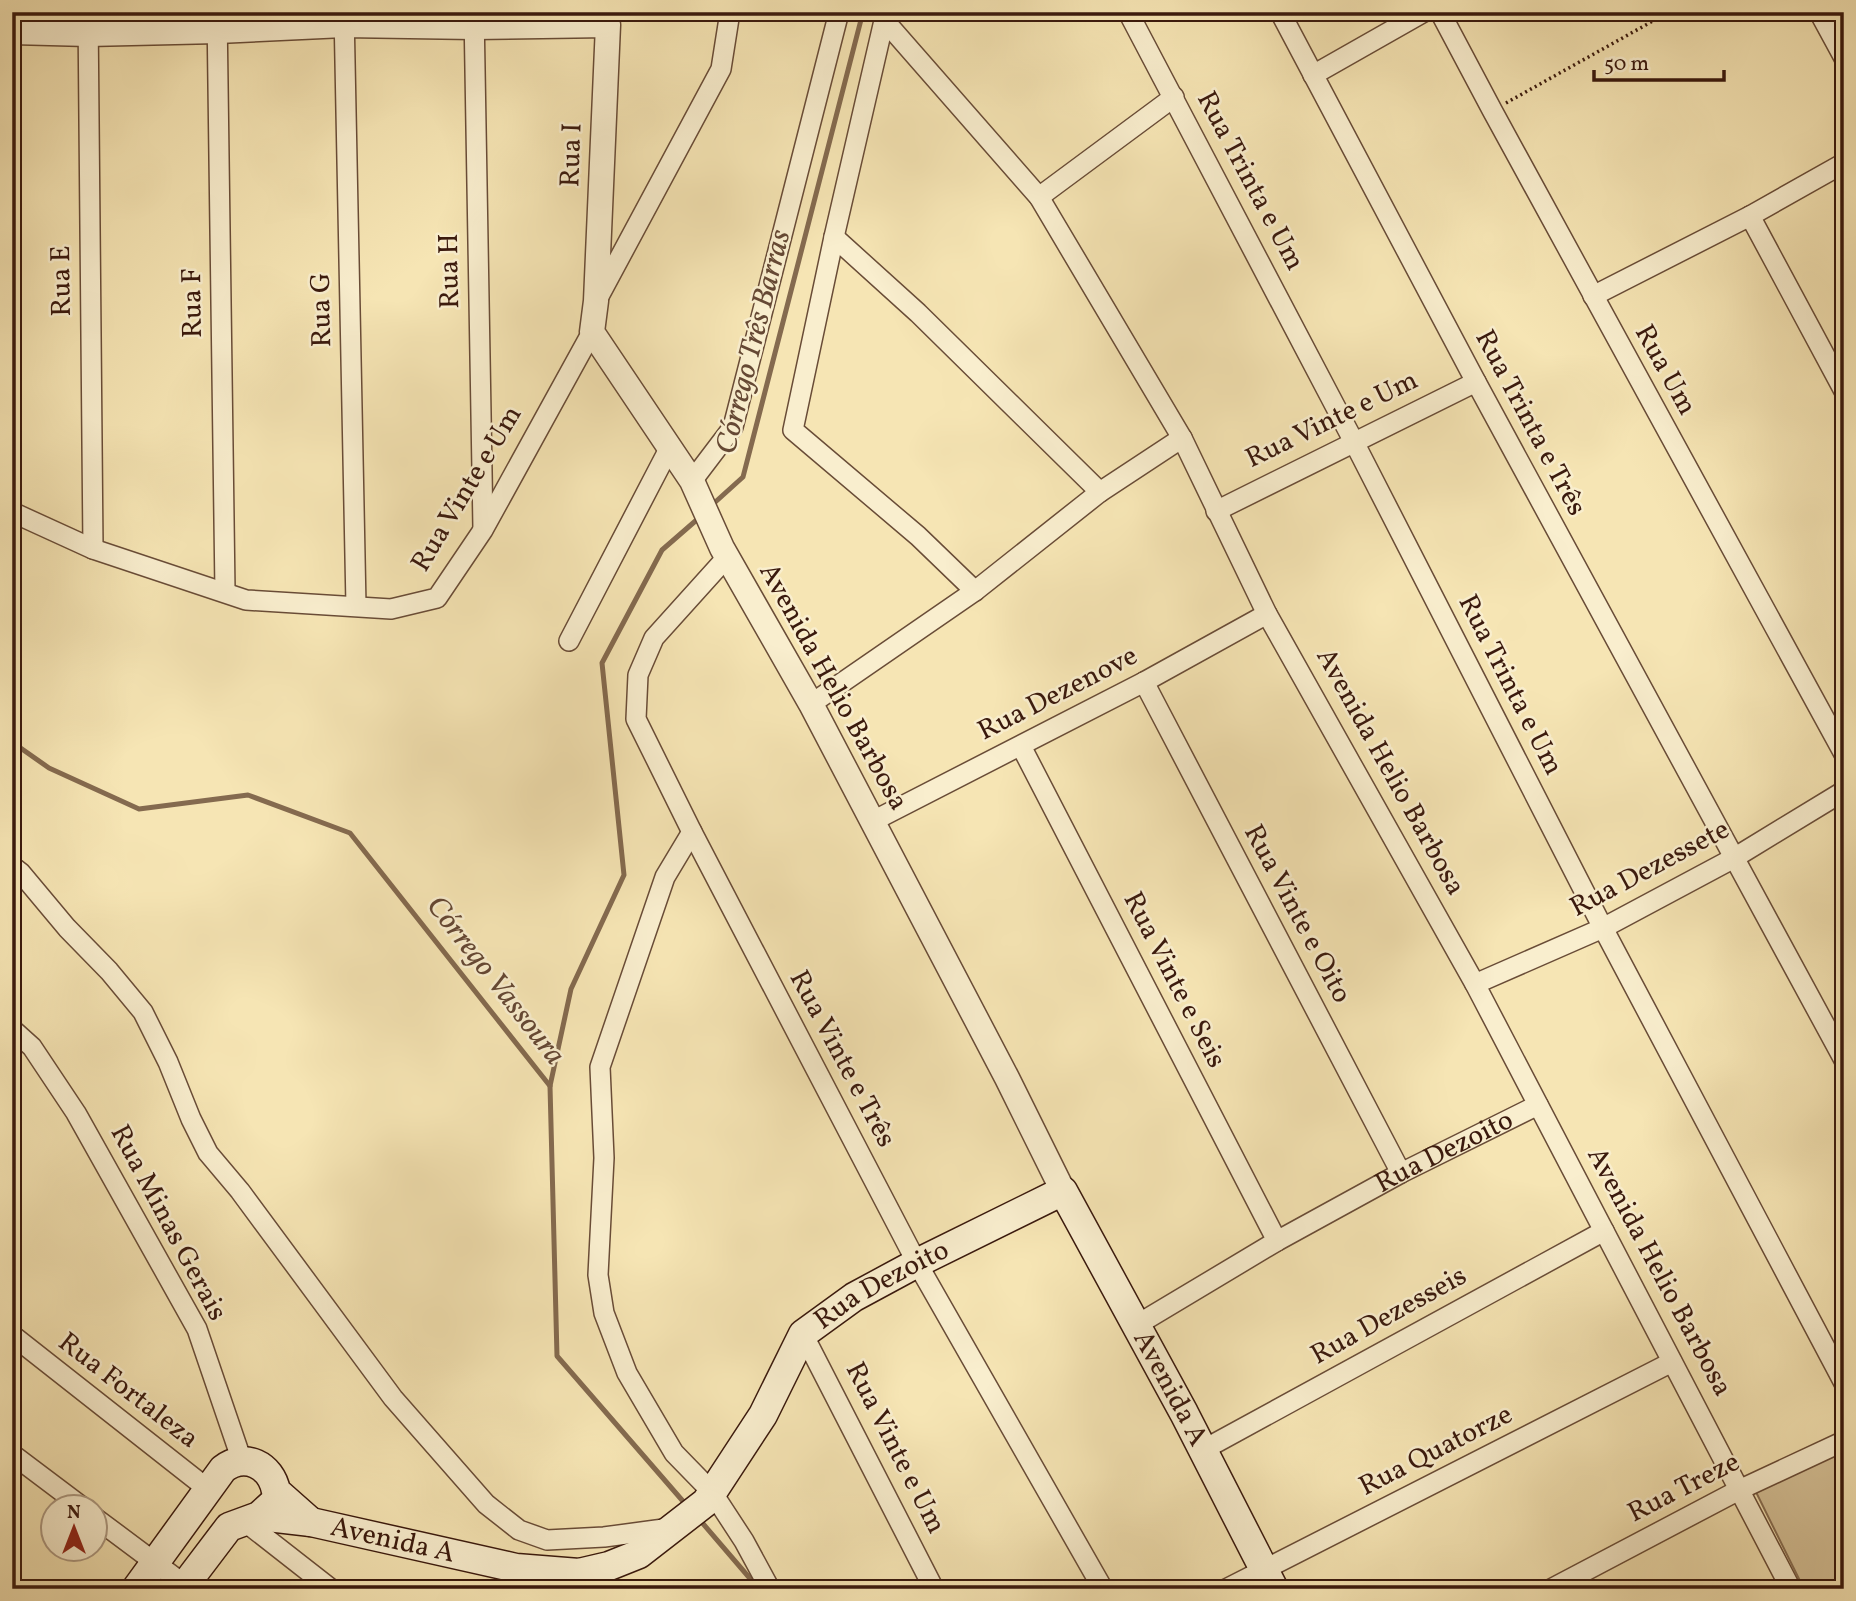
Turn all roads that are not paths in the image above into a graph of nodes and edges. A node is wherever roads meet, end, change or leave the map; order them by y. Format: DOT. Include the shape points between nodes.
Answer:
graph roads {
  1 [pos="730,12"];
  2 [pos="839,12"];
  3 [pos="1128,12"];
  4 [pos="1280,12"];
  5 [pos="1424,12"];
  6 [pos="1440,12"];
  7 [pos="1819,12"];
  8 [pos="885,16"];
  9 [pos="608,18"];
  10 [pos="344,19"];
  11 [pos="474,19"];
  12 [pos="218,22"];
  13 [pos="88,23"];
  14 [pos="12,32"];
  15 [pos="1844,58"];
  16 [pos="1313,75"];
  17 [pos="1174,97"];
  18 [pos="1844,163"];
  19 [pos="1039,197"];
  20 [pos="1750,216"];
  21 [pos="834,237"];
  22 [pos="1593,296"];
  23 [pos="596,301"];
  24 [pos="592,332"];
  25 [pos="1476,382"];
  26 [pos="1844,391"];
  27 [pos="1182,438"];
  28 [pos="1354,442"];
  29 [pos="670,447"];
  30 [pos="696,491"];
  31 [pos="1100,492"];
  32 [pos="1216,511"];
  33 [pos="12,512"];
  34 [pos="483,530"];
  35 [pos="93,549"];
  36 [pos="725,553"];
  37 [pos="975,591"];
  38 [pos="225,592"];
  39 [pos="356,606"];
  40 [pos="1267,614"];
  41 [pos="569,641"];
  42 [pos="1144,682"];
  43 [pos="811,704"];
  44 [pos="1021,746"];
  45 [pos="1844,754"];
  46 [pos="1844,791"];
  47 [pos="873,821"];
  48 [pos="692,832"];
  49 [pos="1734,858"];
  50 [pos="12,866"];
  51 [pos="1604,928"];
  52 [pos="1475,984"];
  53 [pos="12,1029"];
  54 [pos="1844,1060"];
  55 [pos="1538,1105"];
  56 [pos="1401,1173"];
  57 [pos="1063,1191"];
  58 [pos="1604,1231"];
  59 [pos="1278,1241"];
  60 [pos="917,1263"];
  61 [pos="1135,1326"];
  62 [pos="803,1334"];
  63 [pos="12,1335"];
  64 [pos="1672,1362"];
  65 [pos="1844,1383"];
  66 [pos="1844,1441"];
  67 [pos="1201,1451"];
  68 [pos="12,1454"];
  69 [pos="242,1461"];
  70 [pos="209,1490"];
  71 [pos="1739,1490"];
  72 [pos="276,1491"];
  73 [pos="61,1492"];
  74 [pos="709,1497"];
  75 [pos="251,1518"];
  76 [pos="312,1522"];
  77 [pos="672,1527"];
  78 [pos="108,1528"];
  79 [pos="155,1563"];
  80 [pos="1269,1579"];
  81 [pos="590,1581"];
  82 [pos="183,1587"];
  83 [pos="136,1589"];
  84 [pos="331,1589"];
  85 [pos="770,1589"];
  86 [pos="934,1589"];
  87 [pos="1104,1589"];
  88 [pos="1226,1589"];
  89 [pos="1551,1589"];
  90 [pos="1791,1589"];
  1 -- 23 [label="street, Rua Vinte e Um" via="721,69"];
  2 -- 30 [label="street" via="733,427"];
  3 -- 17 [label="street, Rua Trinta e Um"];
  4 -- 16 [label="street, Rua Trinta e Três"];
  5 -- 16 [label="street"];
  6 -- 22 [label="street, Rua Um"];
  7 -- 15 [label="street"];
  8 -- 19 [label="street, Avenida Helio Barbosa"];
  8 -- 21 [label="street"];
  9 -- 11 [label="street"];
  9 -- 23 [label="street, Rua I"];
  10 -- 11 [label="street"];
  10 -- 12 [label="street"];
  10 -- 39 [label="street, Rua G"];
  11 -- 34 [label="street, Rua H"];
  12 -- 13 [label="street"];
  12 -- 38 [label="street, Rua F"];
  13 -- 14 [label="street"];
  13 -- 35 [label="street, Rua E"];
  16 -- 25 [label="street, Rua Trinta e Três"];
  17 -- 19 [label="street"];
  17 -- 28 [label="street, Rua Trinta e Um"];
  18 -- 20 [label="street"];
  19 -- 27 [label="street, Avenida Helio Barbosa"];
  20 -- 22 [label="street"];
  20 -- 26 [label="street"];
  21 -- 31 [label="street"];
  21 -- 37 [label="street" via="793,430"];
  22 -- 45 [label="street, Rua Um"];
  23 -- 24 [label="street, Rua Vinte e Um"];
  24 -- 29 [label="street, Avenida Helio Barbosa"];
  24 -- 34 [label="street, Rua Vinte e Um"];
  25 -- 28 [label="street, Rua Vinte e Um"];
  25 -- 49 [label="street, Rua Trinta e Três"];
  27 -- 31 [label="street"];
  27 -- 32 [label="street, Avenida Helio Barbosa"];
  28 -- 32 [label="street, Rua Vinte e Um"];
  28 -- 51 [label="street, Rua Trinta e Um"];
  29 -- 30 [label="street, Avenida Helio Barbosa"];
  29 -- 41 [label="street"];
  30 -- 36 [label="street, Avenida Helio Barbosa"];
  31 -- 37 [label="street"];
  32 -- 40 [label="street, Avenida Helio Barbosa"];
  33 -- 35 [label="street, Rua Vinte e Um"];
  34 -- 39 [label="street, Rua Vinte e Um" via="437,598 391,608"];
  35 -- 38 [label="street, Rua Vinte e Um"];
  36 -- 43 [label="street, Avenida Helio Barbosa"];
  36 -- 48 [label="street, Rua Vinte e Três" via="654,638 638,676 636,719"];
  37 -- 43 [label="street"];
  38 -- 39 [label="street, Rua Vinte e Um" via="246,600"];
  40 -- 42 [label="street, Rua Dezenove"];
  40 -- 52 [label="street, Avenida Helio Barbosa"];
  42 -- 44 [label="street, Rua Dezenove"];
  42 -- 56 [label="street, Rua Vinte e Oito"];
  43 -- 47 [label="street, Avenida Helio Barbosa"];
  44 -- 47 [label="street, Rua Dezenove"];
  44 -- 59 [label="street, Rua Vinte e Seis"];
  46 -- 49 [label="street, Rua Dezessete"];
  47 -- 57 [label="street, Avenida Helio Barbosa"];
  48 -- 60 [label="street, Rua Vinte e Três"];
  48 -- 74 [label="street" via="665,877 600,1067 604,1158 598,1275 604,1313 627,1373 674,1453"];
  49 -- 51 [label="street, Rua Dezessete"];
  49 -- 54 [label="street, Rua Trinta e Três"];
  50 -- 77 [label="street" via="143,1012 208,1153 393,1398 486,1504 519,1530 547,1540"];
  51 -- 52 [label="street, Rua Dezessete"];
  51 -- 65 [label="street, Rua Trinta e Um"];
  52 -- 55 [label="street, Avenida Helio Barbosa"];
  53 -- 69 [label="street, Rua Minas Gerais" via="32,1047 76,1113 197,1329"];
  55 -- 56 [label="street, Rua Dezoito"];
  55 -- 58 [label="street, Avenida Helio Barbosa"];
  56 -- 59 [label="street, Rua Dezoito"];
  57 -- 60 [label="main road, Rua Dezoito"];
  57 -- 61 [label="main road, Avenida A"];
  58 -- 64 [label="street, Avenida Helio Barbosa"];
  58 -- 67 [label="street, Rua Dezesseis"];
  59 -- 61 [label="street, Rua Dezoito"];
  60 -- 62 [label="main road, Rua Dezoito" via="854,1297"];
  60 -- 87 [label="street, Rua Vinte e Três"];
  61 -- 67 [label="main road, Avenida A"];
  62 -- 74 [label="main road, Rua Dezoito" via="763,1415"];
  62 -- 86 [label="street, Rua Vinte e Um"];
  63 -- 70 [label="street, Rua Fortaleza"];
  64 -- 71 [label="street, Avenida Helio Barbosa"];
  64 -- 80 [label="street, Rua Quatorze"];
  66 -- 71 [label="street, Rua Treze"];
  67 -- 80 [label="main road, Avenida A"];
  68 -- 73 [label="street"];
  69 -- 70 [label="main road" via="223,1469"];
  69 -- 72 [label="main road, Avenida A" via="254,1462 267,1471"];
  70 -- 79 [label="main road"];
  71 -- 89 [label="street, Rua Treze"];
  71 -- 90 [label="street, Avenida Helio Barbosa"];
  72 -- 75 [label="main road" via="270,1507"];
  72 -- 76 [label="main road, Avenida A"];
  74 -- 77 [label="main road, Avenida A"];
  74 -- 85 [label="street" via="744,1541"];
  75 -- 76 [label="main road, Avenida A"];
  75 -- 82 [label="main road" via="229,1527"];
  75 -- 84 [label="street"];
  76 -- 81 [label="main road, Avenida A"];
  77 -- 81 [label="main road, Avenida A" via="639,1553 609,1566"];
  78 -- 79 [label="street"];
  79 -- 82 [label="street"];
  79 -- 83 [label="main road"];
  80 -- 88 [label="street, Rua Quatorze"];
}
